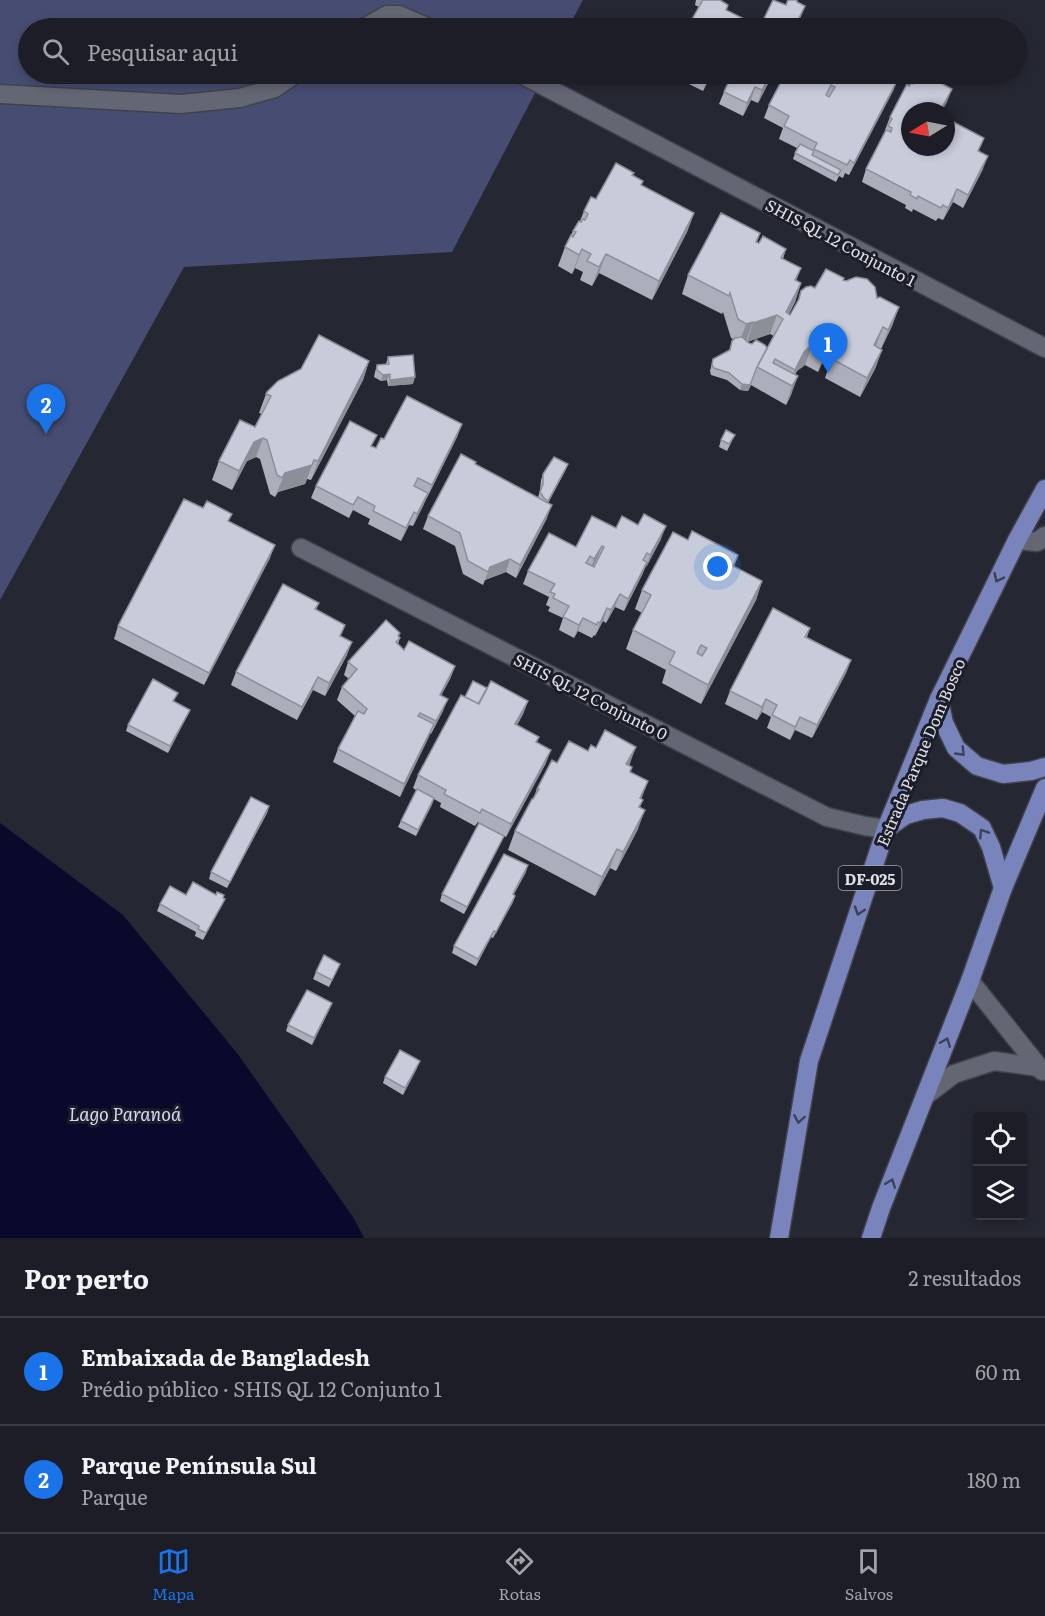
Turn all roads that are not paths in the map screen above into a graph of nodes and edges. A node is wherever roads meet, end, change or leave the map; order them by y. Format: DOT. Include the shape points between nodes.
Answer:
graph roads {
  1 [pos="382,18"];
  2 [pos="406,18"];
  3 [pos="281,84"];
  4 [pos="540,84"];
  5 [pos="0,94"];
  6 [pos="1045,348"];
  7 [pos="1045,489"];
  8 [pos="1045,536"];
  9 [pos="1017,540"];
  10 [pos="301,548"];
  11 [pos="939,699"];
  12 [pos="1045,767"];
  13 [pos="1045,788"];
  14 [pos="886,828"];
  15 [pos="1003,888"];
  16 [pos="970,981"];
  17 [pos="1042,1071"];
  18 [pos="925,1096"];
  19 [pos="779,1234"];
  20 [pos="871,1238"];
  1 -- 2 [label="street" via="387,15"];
  3 -- 5 [label="street" via="240,98 181,104"];
  4 -- 6 [label="street, SHIS QL 12 Conjunto 1"];
  7 -- 9 [label="main road, Estrada Parque Dom Bosco / DF-025"];
  8 -- 9 [label="street" via="1037,542"];
  9 -- 11 [label="main road, Estrada Parque Dom Bosco / DF-025, one-way"];
  10 -- 14 [label="street, SHIS QL 12 Conjunto 0" via="827,817"];
  11 -- 12 [label="main road, one-way" via="944,723 956,748 977,766 1003,774"];
  11 -- 14 [label="main road, Estrada Parque Dom Bosco / DF-025"];
  13 -- 15 [label="main road"];
  15 -- 14 [label="main road, one-way" via="982,828 960,813 943,808 923,810"];
  14 -- 19 [label="main road, Estrada Parque Dom Bosco / DF-025, one-way" via="809,1061"];
  15 -- 16 [label="main road"];
  16 -- 17 [label="street"];
  18 -- 16 [label="main road, one-way"];
  17 -- 18 [label="street" via="994,1061 954,1074"];
  20 -- 18 [label="main road, one-way"];
}
